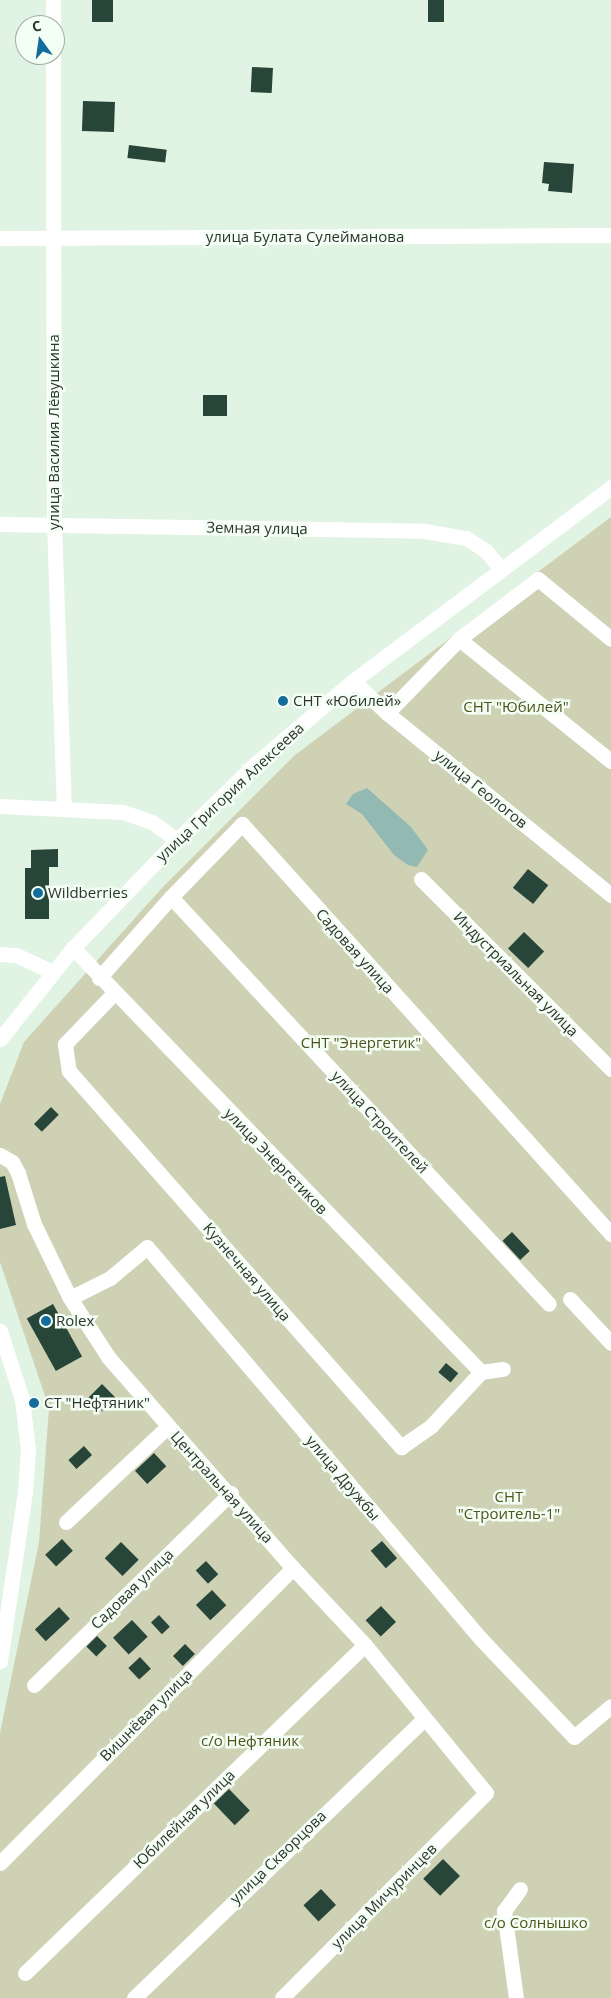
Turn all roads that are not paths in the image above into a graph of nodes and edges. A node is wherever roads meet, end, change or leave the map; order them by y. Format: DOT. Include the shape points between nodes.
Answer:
graph roads {
  1 [pos="53,0"];
  2 [pos="53,15"];
  3 [pos="53,65"];
  4 [pos="611,235"];
  5 [pos="0,238"];
  6 [pos="52,239"];
  7 [pos="611,487"];
  8 [pos="0,524"];
  9 [pos="54,524"];
  10 [pos="501,570"];
  11 [pos="459,639"];
  12 [pos="611,639"];
  13 [pos="353,681"];
  14 [pos="387,713"];
  15 [pos="611,761"];
  16 [pos="0,806"];
  17 [pos="64,808"];
  18 [pos="177,840"];
  19 [pos="421,880"];
  20 [pos="611,895"];
  21 [pos="171,897"];
  22 [pos="73,948"];
  23 [pos="0,954"];
  24 [pos="52,972"];
  25 [pos="99,978"];
  26 [pos="114,993"];
  27 [pos="0,1040"];
  28 [pos="611,1069"];
  29 [pos="0,1155"];
  30 [pos="611,1234"];
  31 [pos="70,1298"];
  32 [pos="570,1299"];
  33 [pos="549,1304"];
  34 [pos="0,1331"];
  35 [pos="611,1343"];
  36 [pos="503,1369"];
  37 [pos="481,1372"];
  38 [pos="167,1427"];
  39 [pos="231,1493"];
  40 [pos="66,1522"];
  41 [pos="293,1568"];
  42 [pos="364,1645"];
  43 [pos="0,1661"];
  44 [pos="34,1685"];
  45 [pos="611,1706"];
  46 [pos="424,1719"];
  47 [pos="486,1793"];
  48 [pos="0,1863"];
  49 [pos="520,1889"];
  50 [pos="25,1973"];
  51 [pos="134,1998"];
  52 [pos="282,1998"];
  53 [pos="516,1998"];
  1 -- 2 [label="street"];
  3 -- 6 [label="street, улица Василия Лёвушкина"];
  4 -- 6 [label="street, улица Булата Сулейманова"];
  5 -- 6 [label="street, улица Булата Сулейманова"];
  6 -- 9 [label="street, улица Василия Лёвушкина"];
  7 -- 10 [label="street, улица Григория Алексеева"];
  8 -- 9 [label="street, Земная улица"];
  9 -- 10 [label="street, Земная улица" via="447,533 466,538 486,551"];
  9 -- 17 [label="street, улица Василия Лёвушкина"];
  10 -- 13 [label="street, улица Григория Алексеева"];
  11 -- 12 [label="street" via="538,579"];
  11 -- 14 [label="street"];
  11 -- 15 [label="street"];
  13 -- 14 [label="street, улица Геологов"];
  13 -- 18 [label="street, улица Григория Алексеева" via="256,764"];
  14 -- 20 [label="street, улица Геологов"];
  16 -- 17 [label="street"];
  17 -- 18 [label="street" via="123,812 152,822"];
  18 -- 22 [label="street, улица Григория Алексеева"];
  19 -- 28 [label="street, Индустриальная улица"];
  21 -- 25 [label="street, Садовая улица"];
  21 -- 30 [label="street, Садовая улица" via="242,824"];
  21 -- 33 [label="street, улица Строителей"];
  22 -- 24 [label="street, улица Григория Алексеева"];
  22 -- 25 [label="street, улица Энергетиков"];
  23 -- 24 [label="street" via="16,955"];
  24 -- 27 [label="street, улица Григория Алексеева"];
  25 -- 26 [label="street, улица Энергетиков"];
  26 -- 37 [label="street, улица Энергетиков"];
  26 -- 37 [label="street, Кузнечная улица" via="65,1044 69,1071 401,1447 431,1426"];
  29 -- 31 [label="street, Центральная улица" via="12,1162 18,1172 34,1224"];
  31 -- 38 [label="street, Центральная улица" via="109,1358"];
  31 -- 45 [label="street, улица Дружбы" via="110,1278 147,1247 481,1639 574,1737"];
  32 -- 35 [label="street"];
  34 -- 43 [label="street" via="22,1399 28,1449 24,1502"];
  36 -- 37 [label="street"];
  38 -- 39 [label="street, Центральная улица"];
  38 -- 40 [label="street"];
  39 -- 41 [label="street, Центральная улица"];
  39 -- 44 [label="street, Садовая улица"];
  41 -- 42 [label="street, Центральная улица"];
  41 -- 48 [label="street, Вишнёвая улица"];
  42 -- 46 [label="street, Центральная улица"];
  42 -- 50 [label="street, Юбилейная улица"];
  46 -- 47 [label="street, Центральная улица"];
  46 -- 51 [label="street, улица Скворцова"];
  47 -- 52 [label="street, улица Мичуринцев"];
  49 -- 53 [label="street" via="504,1911"];
}
